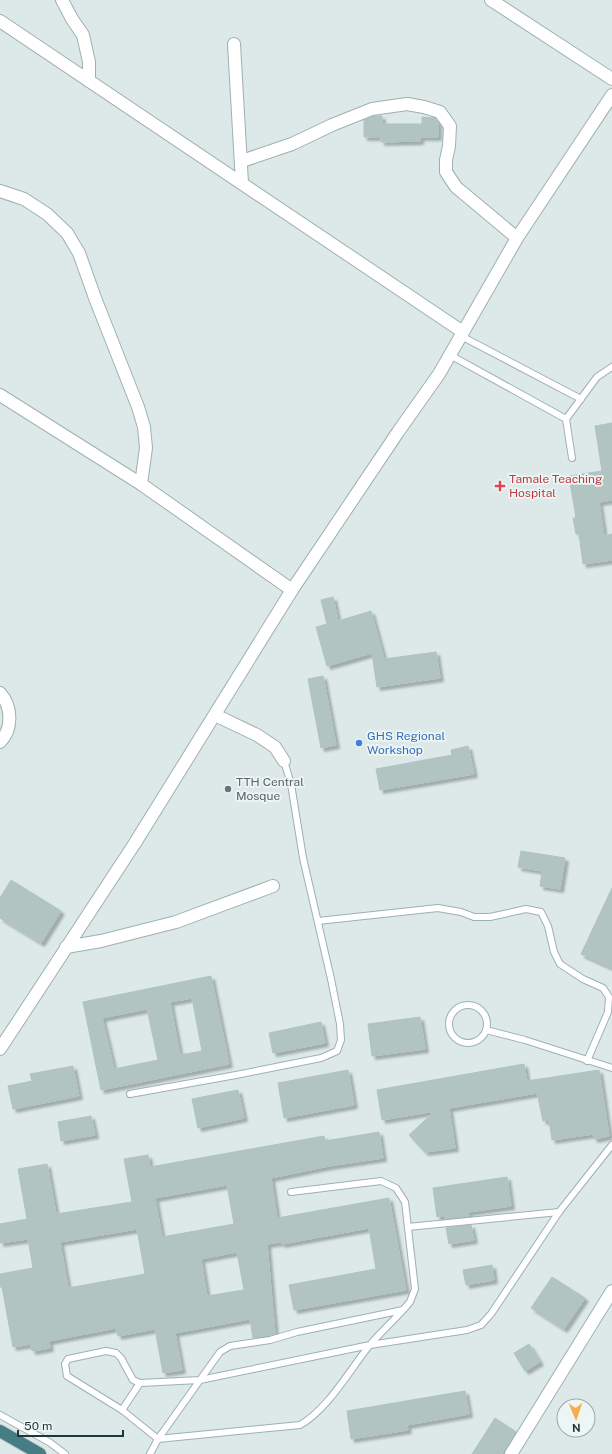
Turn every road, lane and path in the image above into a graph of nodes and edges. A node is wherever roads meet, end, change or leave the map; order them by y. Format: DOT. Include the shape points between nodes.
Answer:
graph roads {
  1 [pos="62,0"];
  2 [pos="491,0"];
  3 [pos="0,22"];
  4 [pos="234,44"];
  5 [pos="612,79"];
  6 [pos="89,81"];
  7 [pos="612,95"];
  8 [pos="242,161"];
  9 [pos="242,183"];
  10 [pos="0,191"];
  11 [pos="517,238"];
  12 [pos="462,334"];
  13 [pos="450,355"];
  14 [pos="612,367"];
  15 [pos="0,395"];
  16 [pos="581,398"];
  17 [pos="566,419"];
  18 [pos="572,458"];
  19 [pos="141,484"];
  20 [pos="292,590"];
  21 [pos="0,693"];
  22 [pos="215,715"];
  23 [pos="0,742"];
  24 [pos="284,761"];
  25 [pos="273,886"];
  26 [pos="318,921"];
  27 [pos="66,947"];
  28 [pos="486,1030"];
  29 [pos="0,1049"];
  30 [pos="587,1061"];
  31 [pos="612,1068"];
  32 [pos="130,1094"];
  33 [pos="612,1145"];
  34 [pos="291,1192"];
  35 [pos="559,1212"];
  36 [pos="408,1227"];
  37 [pos="612,1291"];
  38 [pos="403,1310"];
  39 [pos="370,1345"];
  40 [pos="200,1380"];
  41 [pos="140,1383"];
  42 [pos="122,1410"];
  43 [pos="0,1415"];
  44 [pos="0,1431"];
  45 [pos="158,1439"];
  46 [pos="40,1454"];
  47 [pos="65,1454"];
  48 [pos="150,1454"];
  49 [pos="511,1454"];
  1 -- 6 [label="street" via="82,35"];
  2 -- 5 [label="street"];
  3 -- 6 [label="street"];
  4 -- 8 [label="street"];
  6 -- 9 [label="street"];
  7 -- 11 [label="street"];
  8 -- 9 [label="street"];
  8 -- 11 [label="street" via="292,144 372,109 407,104 424,107 440,112 450,126 446,172 456,188"];
  9 -- 12 [label="street"];
  10 -- 19 [label="street" via="24,199 47,214 67,232 79,253 144,427 146,448"];
  11 -- 12 [label="street"];
  12 -- 13 [label="street"];
  12 -- 16 [label="lane"];
  13 -- 17 [label="lane"];
  13 -- 20 [label="street"];
  14 -- 16 [label="lane" via="597,377"];
  15 -- 19 [label="street"];
  16 -- 17 [label="lane"];
  17 -- 18 [label="lane"];
  19 -- 20 [label="street"];
  20 -- 22 [label="street"];
  21 -- 23 [label="street" via="6,699 9,724 6,736"];
  22 -- 24 [label="street" via="258,735 274,747"];
  22 -- 27 [label="street"];
  24 -- 26 [label="lane" via="291,784 303,858"];
  25 -- 27 [label="street" via="176,922 138,933"];
  26 -- 30 [label="lane" via="438,908 474,917 490,917 526,909 541,912 560,964 603,988 609,997 608,1012"];
  26 -- 32 [label="lane" via="340,1024 341,1040 337,1051 322,1058"];
  27 -- 29 [label="street"];
  28 -- 28 [label="lane" via="485,1015 476,1006 464,1005 453,1011 448,1022 450,1034 460,1042 472,1044 482,1038"];
  28 -- 30 [label="lane"];
  30 -- 31 [label="lane"];
  33 -- 35 [label="lane"];
  34 -- 36 [label="lane" via="381,1181 396,1188 405,1202"];
  35 -- 36 [label="lane"];
  35 -- 39 [label="lane" via="481,1325 467,1330"];
  36 -- 38 [label="lane" via="415,1289 410,1302"];
  37 -- 49 [label="street"];
  38 -- 39 [label="lane"];
  38 -- 40 [label="lane" via="270,1340 230,1346 220,1352"];
  39 -- 40 [label="lane"];
  39 -- 45 [label="lane" via="321,1409 300,1425"];
  40 -- 41 [label="lane"];
  40 -- 45 [label="lane"];
  41 -- 42 [label="lane"];
  41 -- 42 [label="lane" via="133,1380 116,1353 106,1351 68,1359 65,1364 67,1376"];
  42 -- 45 [label="lane"];
  43 -- 47 [label="lane" via="49,1442"];
  44 -- 46 [label="highway"];
  45 -- 48 [label="lane"];
}
